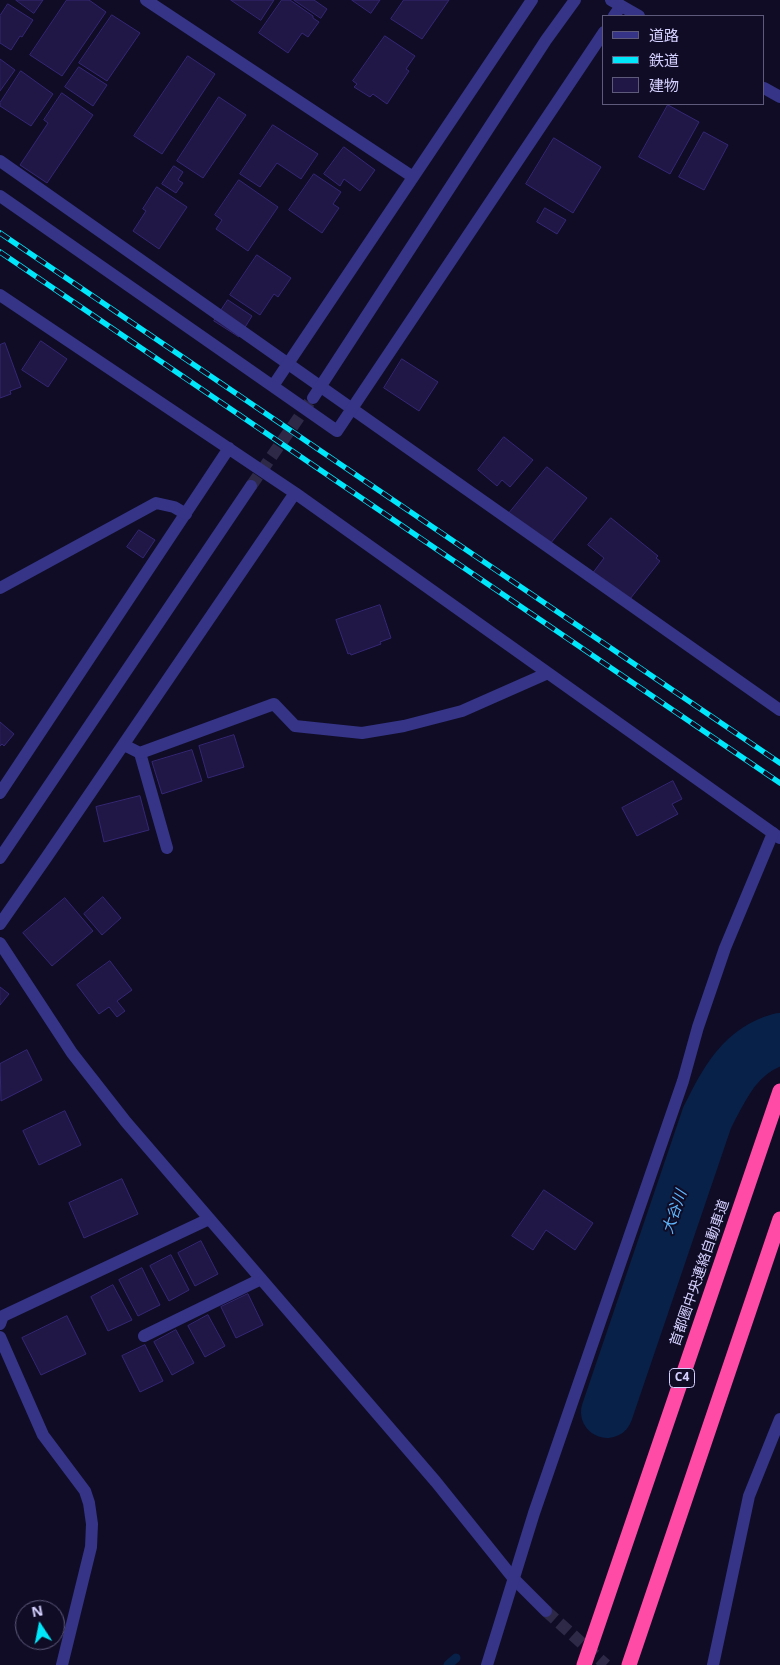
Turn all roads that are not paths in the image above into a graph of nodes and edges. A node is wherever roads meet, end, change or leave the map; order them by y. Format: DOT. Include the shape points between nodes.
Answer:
graph roads {
  1 [pos="146,0"];
  2 [pos="532,0"];
  3 [pos="575,0"];
  4 [pos="615,7"];
  5 [pos="636,15"];
  6 [pos="602,35"];
  7 [pos="765,89"];
  8 [pos="780,97"];
  9 [pos="0,161"];
  10 [pos="413,177"];
  11 [pos="0,196"];
  12 [pos="0,296"];
  13 [pos="273,386"];
  14 [pos="313,398"];
  15 [pos="229,448"];
  16 [pos="251,486"];
  17 [pos="295,493"];
  18 [pos="186,514"];
  19 [pos="0,588"];
  20 [pos="548,672"];
  21 [pos="780,710"];
  22 [pos="124,745"];
  23 [pos="140,753"];
  24 [pos="0,793"];
  25 [pos="776,835"];
  26 [pos="167,848"];
  27 [pos="0,858"];
  28 [pos="0,924"];
  29 [pos="0,943"];
  30 [pos="780,1091"];
  31 [pos="780,1218"];
  32 [pos="209,1219"];
  33 [pos="261,1279"];
  34 [pos="0,1324"];
  35 [pos="144,1336"];
  36 [pos="0,1337"];
  37 [pos="780,1419"];
  38 [pos="514,1580"];
  39 [pos="546,1611"];
  40 [pos="62,1665"];
  41 [pos="487,1665"];
  42 [pos="584,1665"];
  43 [pos="629,1665"];
  44 [pos="713,1665"];
  1 -- 10 [label="street"];
  2 -- 10 [label="street"];
  3 -- 14 [label="street"];
  4 -- 5 [label="street"];
  6 -- 13 [label="street" via="337,431"];
  7 -- 8 [label="street"];
  9 -- 21 [label="street"];
  10 -- 13 [label="street"];
  11 -- 13 [label="street"];
  12 -- 15 [label="street"];
  15 -- 17 [label="street"];
  15 -- 18 [label="street"];
  16 -- 27 [label="street"];
  17 -- 20 [label="street"];
  17 -- 22 [label="street"];
  18 -- 19 [label="street" via="156,502"];
  18 -- 24 [label="street"];
  20 -- 23 [label="street" via="462,710 404,726 362,733 295,726 274,704"];
  20 -- 25 [label="street"];
  22 -- 23 [label="street"];
  22 -- 28 [label="street"];
  23 -- 26 [label="street"];
  25 -- 38 [label="street" via="726,948 701,1018 683,1081 534,1513"];
  29 -- 32 [label="street" via="72,1053"];
  30 -- 42 [label="highway, 首都圏中央連絡自動車道 / C4, bridge"];
  31 -- 43 [label="highway"];
  32 -- 33 [label="street"];
  32 -- 34 [label="street" via="3,1316"];
  33 -- 35 [label="street"];
  33 -- 38 [label="street" via="436,1482"];
  36 -- 40 [label="street" via="43,1435 85,1491 89,1503 91,1547"];
  37 -- 44 [label="street" via="749,1496"];
  38 -- 39 [label="street"];
  38 -- 41 [label="street"];
}
